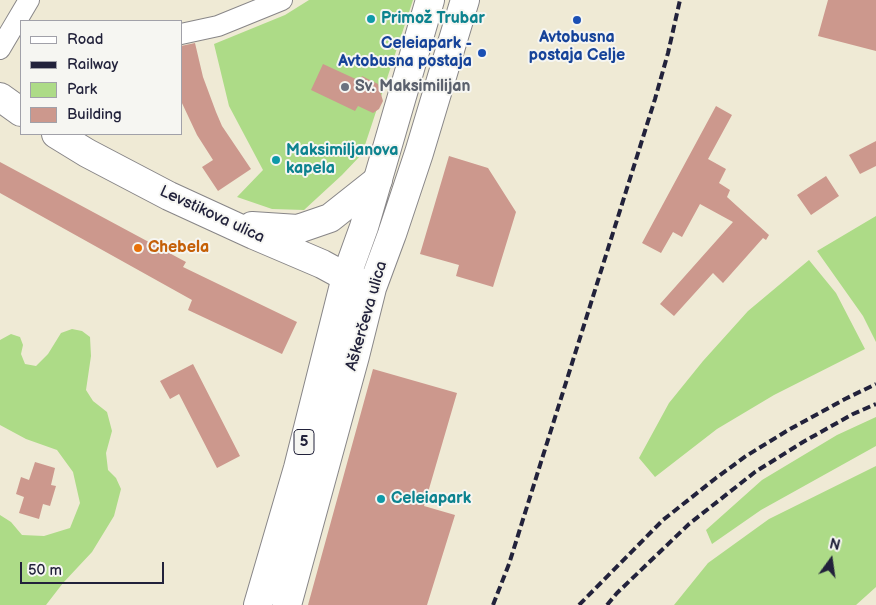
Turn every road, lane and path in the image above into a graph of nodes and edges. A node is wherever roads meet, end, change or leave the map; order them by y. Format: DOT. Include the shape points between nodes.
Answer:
graph roads {
  1 [pos="29,0"];
  2 [pos="282,0"];
  3 [pos="430,0"];
  4 [pos="465,0"];
  5 [pos="182,34"];
  6 [pos="0,48"];
  7 [pos="0,97"];
  8 [pos="20,111"];
  9 [pos="58,135"];
  10 [pos="378,180"];
  11 [pos="231,224"];
  12 [pos="346,277"];
  13 [pos="372,288"];
  14 [pos="258,605"];
  15 [pos="287,605"];
  1 -- 6 [label="street"];
  2 -- 5 [label="street" via="218,26"];
  3 -- 10 [label="main road, Aškerčeva ulica / 5"];
  4 -- 13 [label="main road, Aškerčeva ulica / 5" via="419,153"];
  7 -- 8 [label="main road"];
  9 -- 11 [label="main road, Levstikova ulica" via="161,192"];
  10 -- 11 [label="main road" via="330,218 298,229"];
  10 -- 12 [label="main road, Aškerčeva ulica / 5"];
  11 -- 12 [label="main road, Levstikova ulica"];
  12 -- 13 [label="main road, Levstikova ulica"];
  12 -- 14 [label="main road, Aškerčeva ulica / 5" via="298,468"];
  13 -- 15 [label="main road, Aškerčeva ulica / 5"];
}
